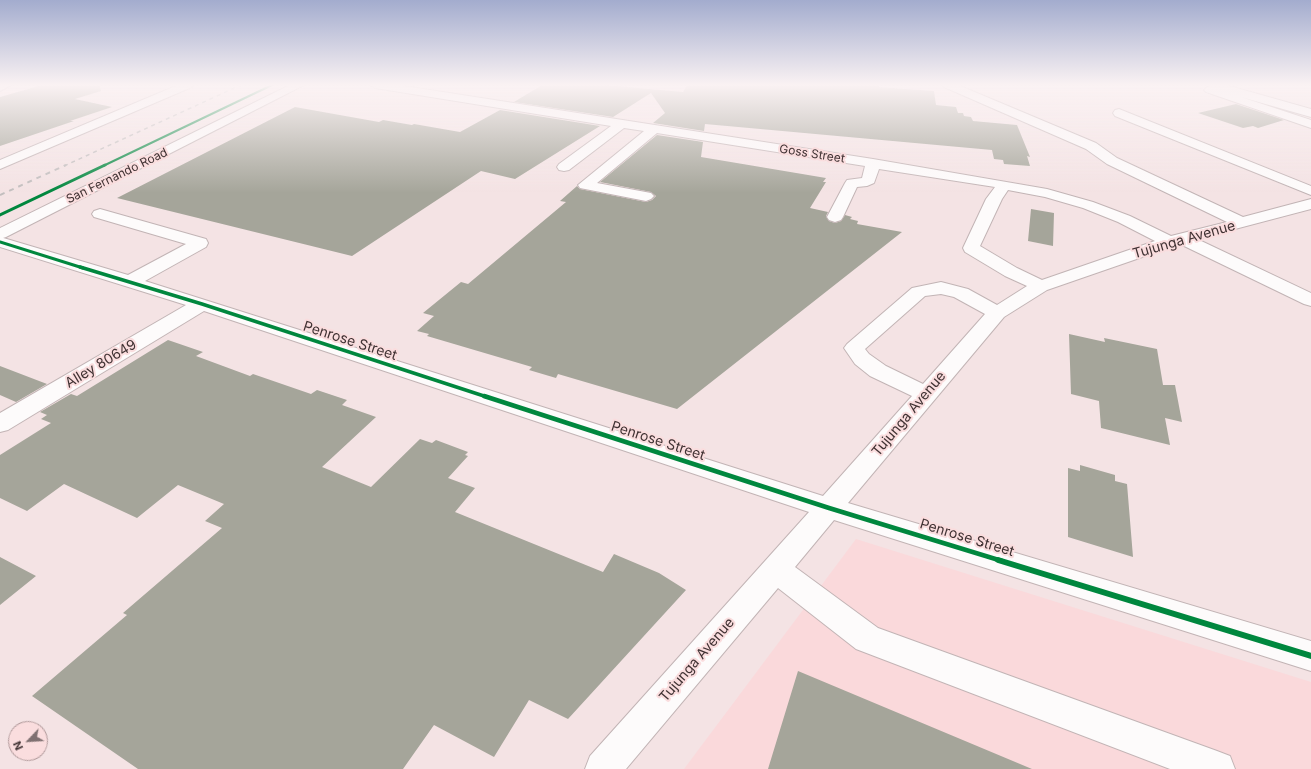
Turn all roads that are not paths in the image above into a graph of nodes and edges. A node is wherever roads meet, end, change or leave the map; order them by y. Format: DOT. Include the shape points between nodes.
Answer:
graph roads {
  1 [pos="104,121"];
  2 [pos="227,121"];
  3 [pos="603,121"];
  4 [pos="1032,121"];
  5 [pos="1138,121"];
  6 [pos="622,124"];
  7 [pos="654,129"];
  8 [pos="873,163"];
  9 [pos="0,165"];
  10 [pos="564,167"];
  11 [pos="1004,184"];
  12 [pos="1311,191"];
  13 [pos="646,196"];
  14 [pos="1311,204"];
  15 [pos="100,214"];
  16 [pos="835,216"];
  17 [pos="1243,223"];
  18 [pos="0,234"];
  19 [pos="1175,240"];
  20 [pos="0,242"];
  21 [pos="129,282"];
  22 [pos="1041,286"];
  23 [pos="1311,300"];
  24 [pos="202,304"];
  25 [pos="997,313"];
  26 [pos="926,394"];
  27 [pos="0,424"];
  28 [pos="829,508"];
  29 [pos="775,569"];
  30 [pos="1311,656"];
  31 [pos="603,769"];
  32 [pos="1217,769"];
  1 -- 9 [label="main road"];
  2 -- 18 [label="main road, San Fernando Road"];
  3 -- 6 [label="main road, Goss Street"];
  4 -- 17 [label="main road" via="1091,146 1121,166"];
  5 -- 12 [label="main road"];
  6 -- 7 [label="main road, Goss Street"];
  6 -- 10 [label="main road"];
  7 -- 8 [label="main road, Goss Street"];
  7 -- 13 [label="main road" via="585,185"];
  8 -- 11 [label="main road, Goss Street"];
  8 -- 16 [label="main road" via="869,180 852,183"];
  11 -- 19 [label="main road, Goss Street" via="1088,205"];
  11 -- 22 [label="main road" via="994,199 971,248 1011,272"];
  14 -- 17 [label="main road, Tujunga Avenue"];
  15 -- 21 [label="main road" via="200,243"];
  17 -- 19 [label="main road, Tujunga Avenue"];
  19 -- 22 [label="main road, Tujunga Avenue"];
  19 -- 23 [label="main road, Goss Street"];
  20 -- 21 [label="main road, Penrose Street"];
  21 -- 24 [label="main road, Penrose Street"];
  22 -- 25 [label="main road, Tujunga Avenue"];
  24 -- 27 [label="main road, Alley 80649"];
  24 -- 28 [label="main road, Penrose Street"];
  25 -- 26 [label="main road, Tujunga Avenue"];
  25 -- 26 [label="main road" via="961,293 941,288 918,292 854,348 862,359 878,371"];
  26 -- 28 [label="main road, Tujunga Avenue"];
  28 -- 29 [label="main road, Tujunga Avenue"];
  28 -- 30 [label="main road, Penrose Street"];
  29 -- 31 [label="main road, Tujunga Avenue"];
  29 -- 32 [label="main road" via="866,639"];
}
